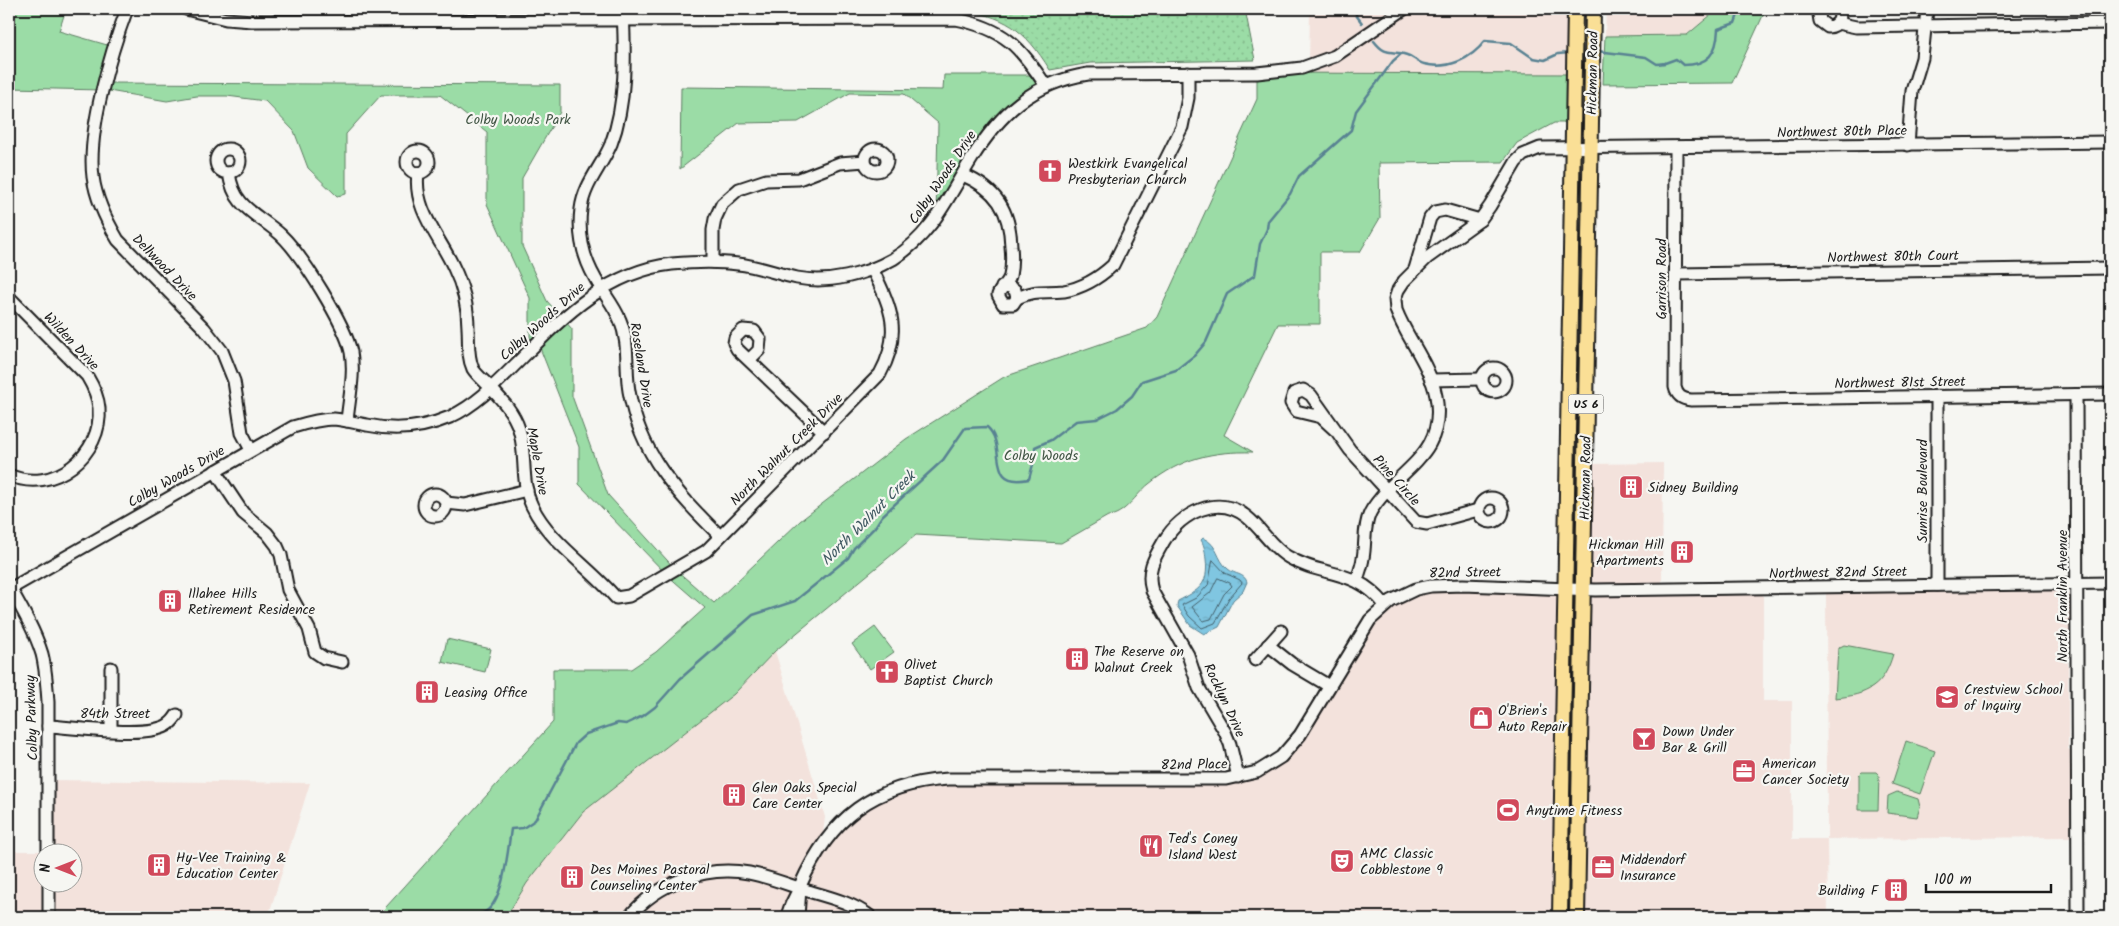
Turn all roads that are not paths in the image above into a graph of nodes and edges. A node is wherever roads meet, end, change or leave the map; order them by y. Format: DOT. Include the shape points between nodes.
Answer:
graph roads {
  1 [pos="128,9"];
  2 [pos="186,9"];
  3 [pos="1404,9"];
  4 [pos="1575,9"];
  5 [pos="1593,9"];
  6 [pos="1822,9"];
  7 [pos="1837,9"];
  8 [pos="1927,9"];
  9 [pos="882,13"];
  10 [pos="460,14"];
  11 [pos="623,14"];
  12 [pos="1837,23"];
  13 [pos="2110,23"];
  14 [pos="1926,25"];
  15 [pos="1188,73"];
  16 [pos="1046,86"];
  17 [pos="2110,142"];
  18 [pos="1908,145"];
  19 [pos="1573,148"];
  20 [pos="1676,148"];
  21 [pos="1591,149"];
  22 [pos="865,161"];
  23 [pos="229,173"];
  24 [pos="418,173"];
  25 [pos="963,174"];
  26 [pos="1480,220"];
  27 [pos="713,262"];
  28 [pos="2110,268"];
  29 [pos="872,269"];
  30 [pos="1415,271"];
  31 [pos="1676,274"];
  32 [pos="602,288"];
  33 [pos="9,297"];
  34 [pos="749,360"];
  35 [pos="1431,380"];
  36 [pos="1482,380"];
  37 [pos="491,389"];
  38 [pos="2110,394"];
  39 [pos="2076,395"];
  40 [pos="1937,396"];
  41 [pos="1690,400"];
  42 [pos="347,421"];
  43 [pos="1335,430"];
  44 [pos="824,432"];
  45 [pos="251,450"];
  46 [pos="215,471"];
  47 [pos="9,475"];
  48 [pos="527,490"];
  49 [pos="1388,490"];
  50 [pos="446,503"];
  51 [pos="1478,510"];
  52 [pos="720,536"];
  53 [pos="1357,580"];
  54 [pos="2077,583"];
  55 [pos="2110,583"];
  56 [pos="1937,585"];
  57 [pos="10,588"];
  58 [pos="1566,589"];
  59 [pos="1582,590"];
  60 [pos="616,598"];
  61 [pos="1385,605"];
  62 [pos="1281,631"];
  63 [pos="1268,645"];
  64 [pos="1255,660"];
  65 [pos="342,662"];
  66 [pos="111,668"];
  67 [pos="1329,686"];
  68 [pos="177,715"];
  69 [pos="48,726"];
  70 [pos="111,730"];
  71 [pos="1238,777"];
  72 [pos="48,844"];
  73 [pos="800,888"];
  74 [pos="49,894"];
  75 [pos="49,917"];
  76 [pos="629,917"];
  77 [pos="787,917"];
  78 [pos="798,917"];
  79 [pos="871,917"];
  80 [pos="1560,917"];
  81 [pos="1577,917"];
  82 [pos="2078,917"];
  1 -- 45 [label="street, Dellwood Drive" via="114,48 95,128 92,161 96,194 118,240 204,328 222,352 234,381 239,421"];
  2 -- 10 [label="street" via="252,21"];
  3 -- 15 [label="street, Colby Woods Drive" via="1336,56 1319,63 1284,71"];
  4 -- 19 [label="main road, Hickman Road / US 6"];
  5 -- 21 [label="main road, Hickman Road / US 6"];
  6 -- 12 [label="street" via="1819,15 1822,24 1832,26"];
  7 -- 12 [label="street" via="1840,16"];
  8 -- 14 [label="street"];
  9 -- 11 [label="street"];
  9 -- 16 [label="street" via="978,23 1017,46"];
  10 -- 11 [label="street"];
  11 -- 32 [label="street, Roseland Drive" via="620,111 610,146 592,176 581,207 582,247"];
  12 -- 14 [label="street" via="1856,27"];
  13 -- 14 [label="street"];
  14 -- 18 [label="street" via="1922,58 1912,91"];
  15 -- 16 [label="street, Colby Woods Drive" via="1088,74"];
  15 -- 25 [label="street" via="1188,98 1182,127 1113,265 1101,275 1074,288 1030,291 1013,304 1003,304 998,295 1010,279 1012,262 1009,220 1004,207 992,193"];
  16 -- 25 [label="street, Colby Woods Drive" via="1010,109"];
  17 -- 18 [label="street, Northwest 80th Place"];
  18 -- 20 [label="street, Northwest 80th Place"];
  19 -- 21 [label="street, Northwest 80th Place"];
  19 -- 26 [label="street, Northwest 80th Place" via="1540,148 1523,155"];
  19 -- 58 [label="main road, Hickman Road / US 6"];
  20 -- 21 [label="street, Northwest 80th Place"];
  20 -- 31 [label="street, Garrison Road"];
  21 -- 59 [label="main road, Hickman Road / US 6"];
  22 -- 27 [label="street" via="840,163 799,179 766,180 739,189 722,204 715,219"];
  23 -- 42 [label="street" via="237,199 282,235 293,248 342,327 351,353"];
  24 -- 37 [label="street, Maple Drive" via="419,202 454,266 463,291 468,346 474,370"];
  25 -- 29 [label="street, Colby Woods Drive" via="936,217 915,242"];
  26 -- 30 [label="street"];
  26 -- 30 [label="street" via="1445,210 1435,212 1430,218"];
  27 -- 29 [label="street, Colby Woods Drive" via="821,280"];
  27 -- 32 [label="street, Colby Woods Drive" via="647,269"];
  28 -- 31 [label="street, Northwest 80th Court"];
  29 -- 44 [label="street, North Walnut Creek Drive" via="885,293 893,322 888,360 870,387"];
  30 -- 35 [label="street" via="1398,290 1396,310"];
  31 -- 41 [label="street, Garrison Road" via="1675,387 1680,397"];
  32 -- 37 [label="street, Colby Woods Drive" via="589,296"];
  32 -- 52 [label="street, Roseland Drive" via="620,320 626,341 632,405 656,462 678,494"];
  33 -- 47 [label="street, Wilden Drive" via="80,368 90,381 99,408 93,443 78,463 59,475 38,480"];
  34 -- 44 [label="street"];
  35 -- 36 [label="street"];
  35 -- 49 [label="street" via="1437,413 1428,450"];
  37 -- 42 [label="street, Colby Woods Drive" via="464,409 424,426 380,428"];
  37 -- 48 [label="street, Maple Drive" via="518,427"];
  38 -- 39 [label="street, Northwest 81st Street"];
  39 -- 40 [label="street, Northwest 81st Street"];
  39 -- 54 [label="street, North Franklin Avenue"];
  40 -- 41 [label="street, Northwest 81st Street"];
  40 -- 56 [label="street, Sunrise Boulevard"];
  42 -- 45 [label="street, Colby Woods Drive" via="312,421 284,431"];
  43 -- 49 [label="street, Pine Circle"];
  44 -- 52 [label="street, North Walnut Creek Drive"];
  45 -- 46 [label="street, Colby Woods Drive"];
  46 -- 57 [label="street, Colby Woods Drive"];
  46 -- 65 [label="street" via="243,513 277,546 288,590 309,629 315,652 324,658"];
  48 -- 50 [label="street" via="465,505"];
  48 -- 60 [label="street, Maple Drive" via="539,518"];
  49 -- 51 [label="street, Pine Circle" via="1411,518 1422,524"];
  49 -- 53 [label="street" via="1366,524"];
  52 -- 60 [label="street, North Walnut Creek Drive" via="706,551 668,575 629,596"];
  53 -- 61 [label="street"];
  53 -- 71 [label="street, Rocklyn Drive" via="1288,557 1236,510 1216,506 1192,513 1174,528 1152,562 1149,575 1152,590 1188,655 1199,688 1225,732"];
  54 -- 55 [label="street, Northwest 82nd Street"];
  54 -- 56 [label="street, Northwest 82nd Street"];
  54 -- 82 [label="street, North Franklin Avenue"];
  56 -- 59 [label="street, Northwest 82nd Street"];
  57 -- 69 [label="street, Colby Parkway" via="42,654"];
  58 -- 59 [label="street, Northwest 82nd Street"];
  58 -- 61 [label="street, 82nd Street" via="1431,586 1403,594"];
  58 -- 80 [label="main road, Hickman Road / US 6"];
  59 -- 81 [label="main road, Hickman Road / US 6"];
  61 -- 67 [label="street, 82nd Place" via="1362,631"];
  62 -- 63 [label="street"];
  63 -- 64 [label="street"];
  63 -- 67 [label="street" via="1299,669"];
  66 -- 70 [label="street"];
  67 -- 71 [label="street, 82nd Place" via="1300,735 1281,757 1261,770"];
  68 -- 70 [label="street, 84th Street" via="169,725 148,731"];
  69 -- 70 [label="street, 84th Street"];
  69 -- 72 [label="street, Colby Parkway"];
  71 -- 73 [label="street, 82nd Place" via="948,779 911,783 861,806 834,829 812,858"];
  73 -- 76 [label="street" via="749,873 700,874 655,893"];
  73 -- 77 [label="street" via="789,904"];
  73 -- 78 [label="street"];
  73 -- 79 [label="street" via="849,904"];
  74 -- 75 [label="street"];
}
